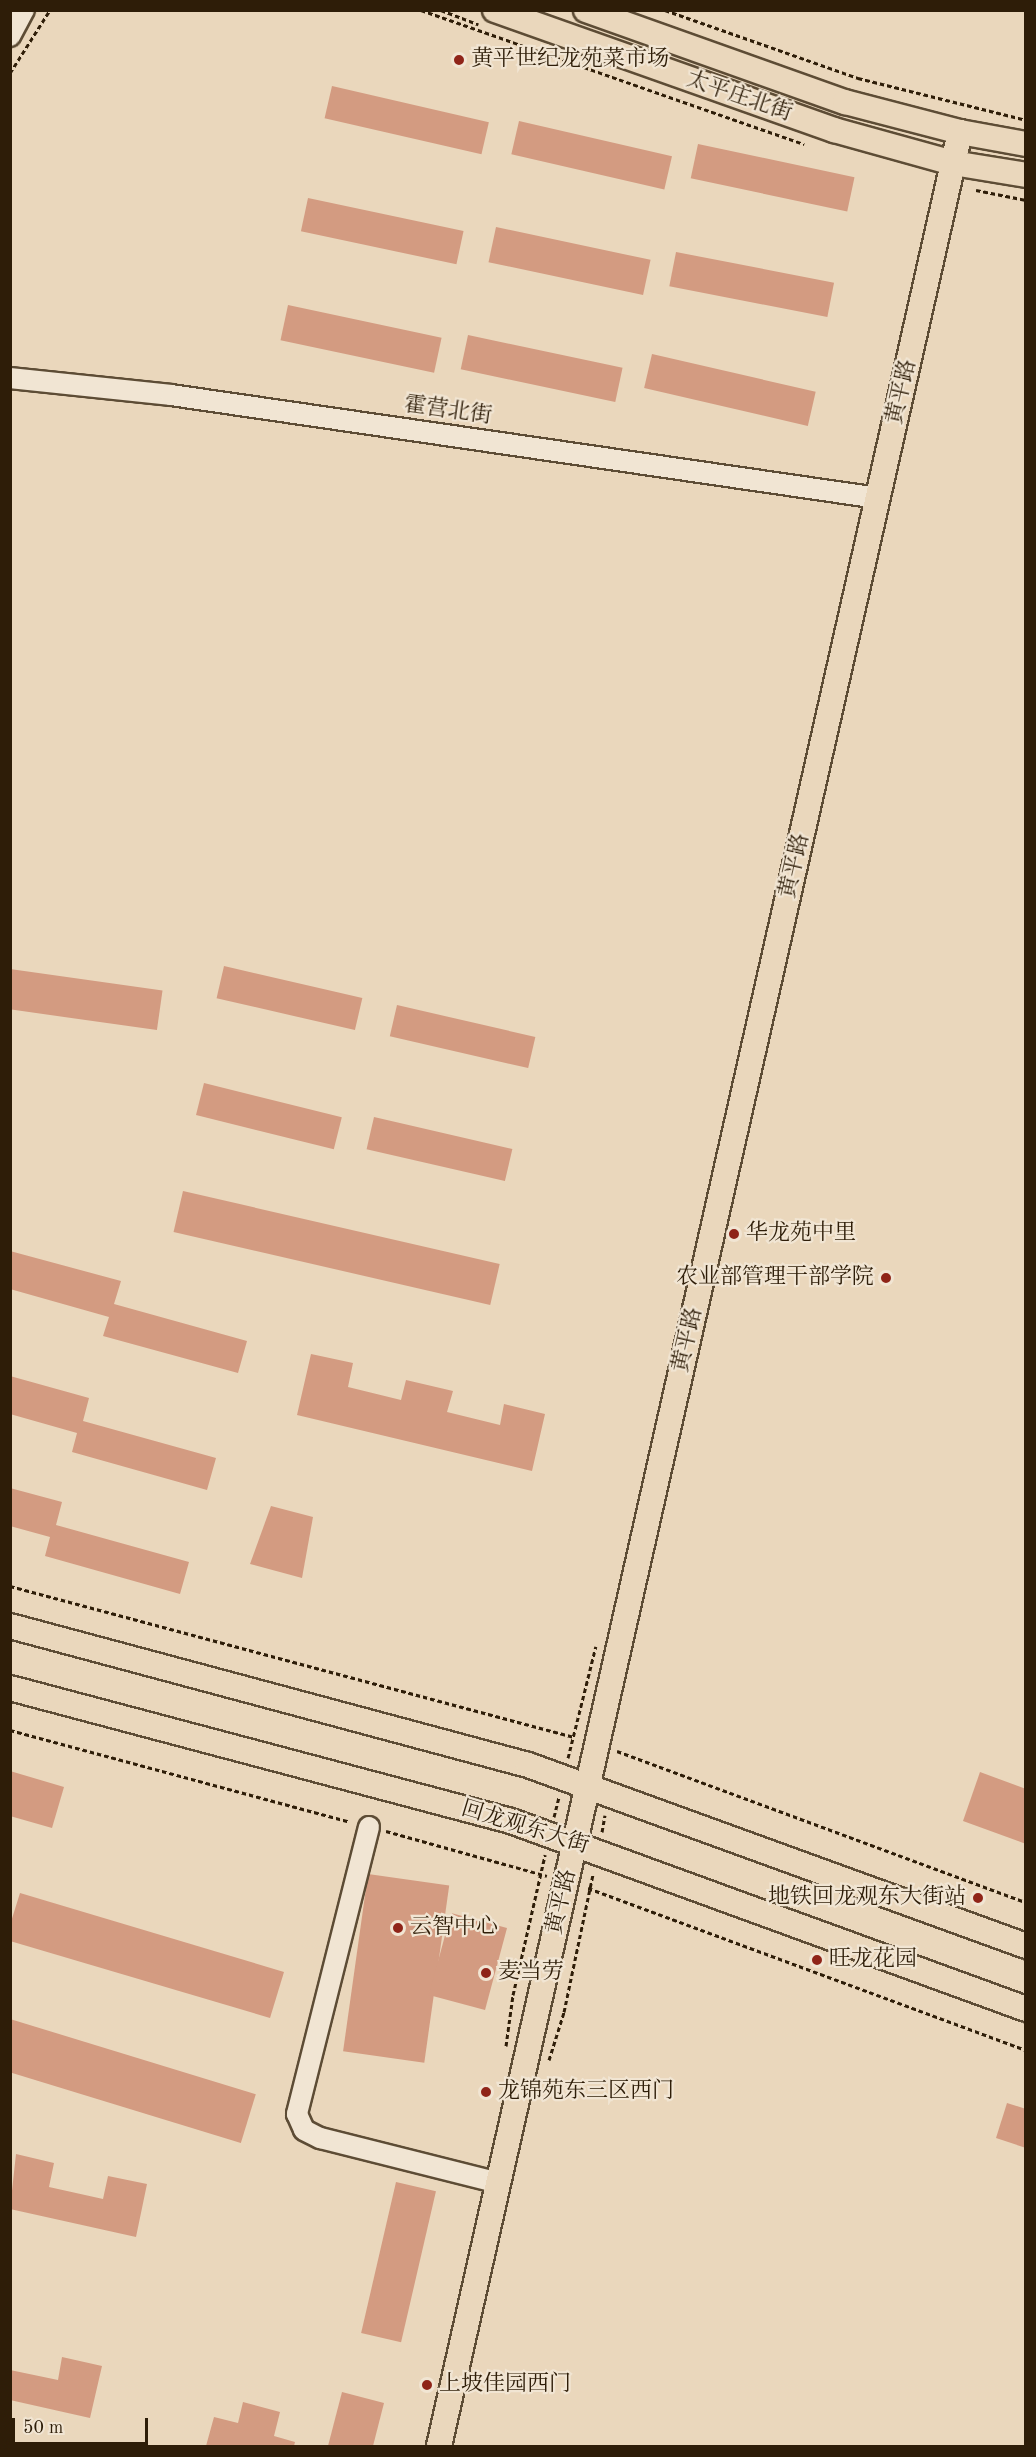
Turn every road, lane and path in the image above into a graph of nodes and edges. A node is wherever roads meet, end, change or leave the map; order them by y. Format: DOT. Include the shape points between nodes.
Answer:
graph roads {
  1 [pos="24,10"];
  2 [pos="50,10"];
  3 [pos="421,10"];
  4 [pos="441,10"];
  5 [pos="586,10"];
  6 [pos="665,10"];
  7 [pos="498,21"];
  8 [pos="10,36"];
  9 [pos="10,73"];
  10 [pos="1026,120"];
  11 [pos="960,132"];
  12 [pos="1026,144"];
  13 [pos="810,145"];
  14 [pos="953,163"];
  15 [pos="1026,175"];
  16 [pos="1011,198"];
  17 [pos="1026,200"];
  18 [pos="10,378"];
  19 [pos="878,498"];
  20 [pos="10,1586"];
  21 [pos="10,1626"];
  22 [pos="10,1688"];
  23 [pos="581,1704"];
  24 [pos="529,1725"];
  25 [pos="10,1730"];
  26 [pos="620,1742"];
  27 [pos="616,1762"];
  28 [pos="678,1774"];
  29 [pos="564,1777"];
  30 [pos="599,1790"];
  31 [pos="369,1827"];
  32 [pos="550,1834"];
  33 [pos="575,1842"];
  34 [pos="598,1851"];
  35 [pos="488,1859"];
  36 [pos="1026,1902"];
  37 [pos="628,1904"];
  38 [pos="531,1918"];
  39 [pos="581,1930"];
  40 [pos="1026,1946"];
  41 [pos="1026,2009"];
  42 [pos="1026,2050"];
  43 [pos="499,2183"];
  44 [pos="439,2446"];
  1 -- 8 [label="street"];
  2 -- 9 [label="path"];
  3 -- 13 [label="path"];
  4 -- 7 [label="path"];
  5 -- 11 [label="main road, 太平庄北街" via="845,102"];
  6 -- 10 [label="path" via="858,78"];
  7 -- 14 [label="main road, 太平庄北街" via="834,130"];
  11 -- 12 [label="main road"];
  11 -- 14 [label="main road, 黄平路"];
  14 -- 15 [label="main road"];
  14 -- 19 [label="main road, 黄平路"];
  16 -- 17 [label="path"];
  18 -- 19 [label="street, 霍营北街" via="171,395"];
  19 -- 30 [label="main road, 黄平路"];
  20 -- 24 [label="path"];
  21 -- 29 [label="main road"];
  22 -- 32 [label="main road, 回龙观东大街"];
  23 -- 29 [label="path"];
  25 -- 31 [label="path"];
  26 -- 27 [label="path"];
  28 -- 36 [label="path"];
  29 -- 30 [label="main road"];
  29 -- 32 [label="path"];
  30 -- 33 [label="main road, 黄平路"];
  30 -- 34 [label="path"];
  30 -- 40 [label="main road"];
  31 -- 35 [label="path"];
  31 -- 43 [label="street" via="297,2114 304,2130 320,2138"];
  32 -- 33 [label="main road, 回龙观东大街"];
  32 -- 38 [label="path"];
  33 -- 34 [label="main road, 回龙观东大街"];
  33 -- 43 [label="main road, 黄平路"];
  34 -- 39 [label="path"];
  34 -- 41 [label="main road, 回龙观东大街"];
  37 -- 42 [label="path"];
  43 -- 44 [label="main road, 黄平路"];
}
